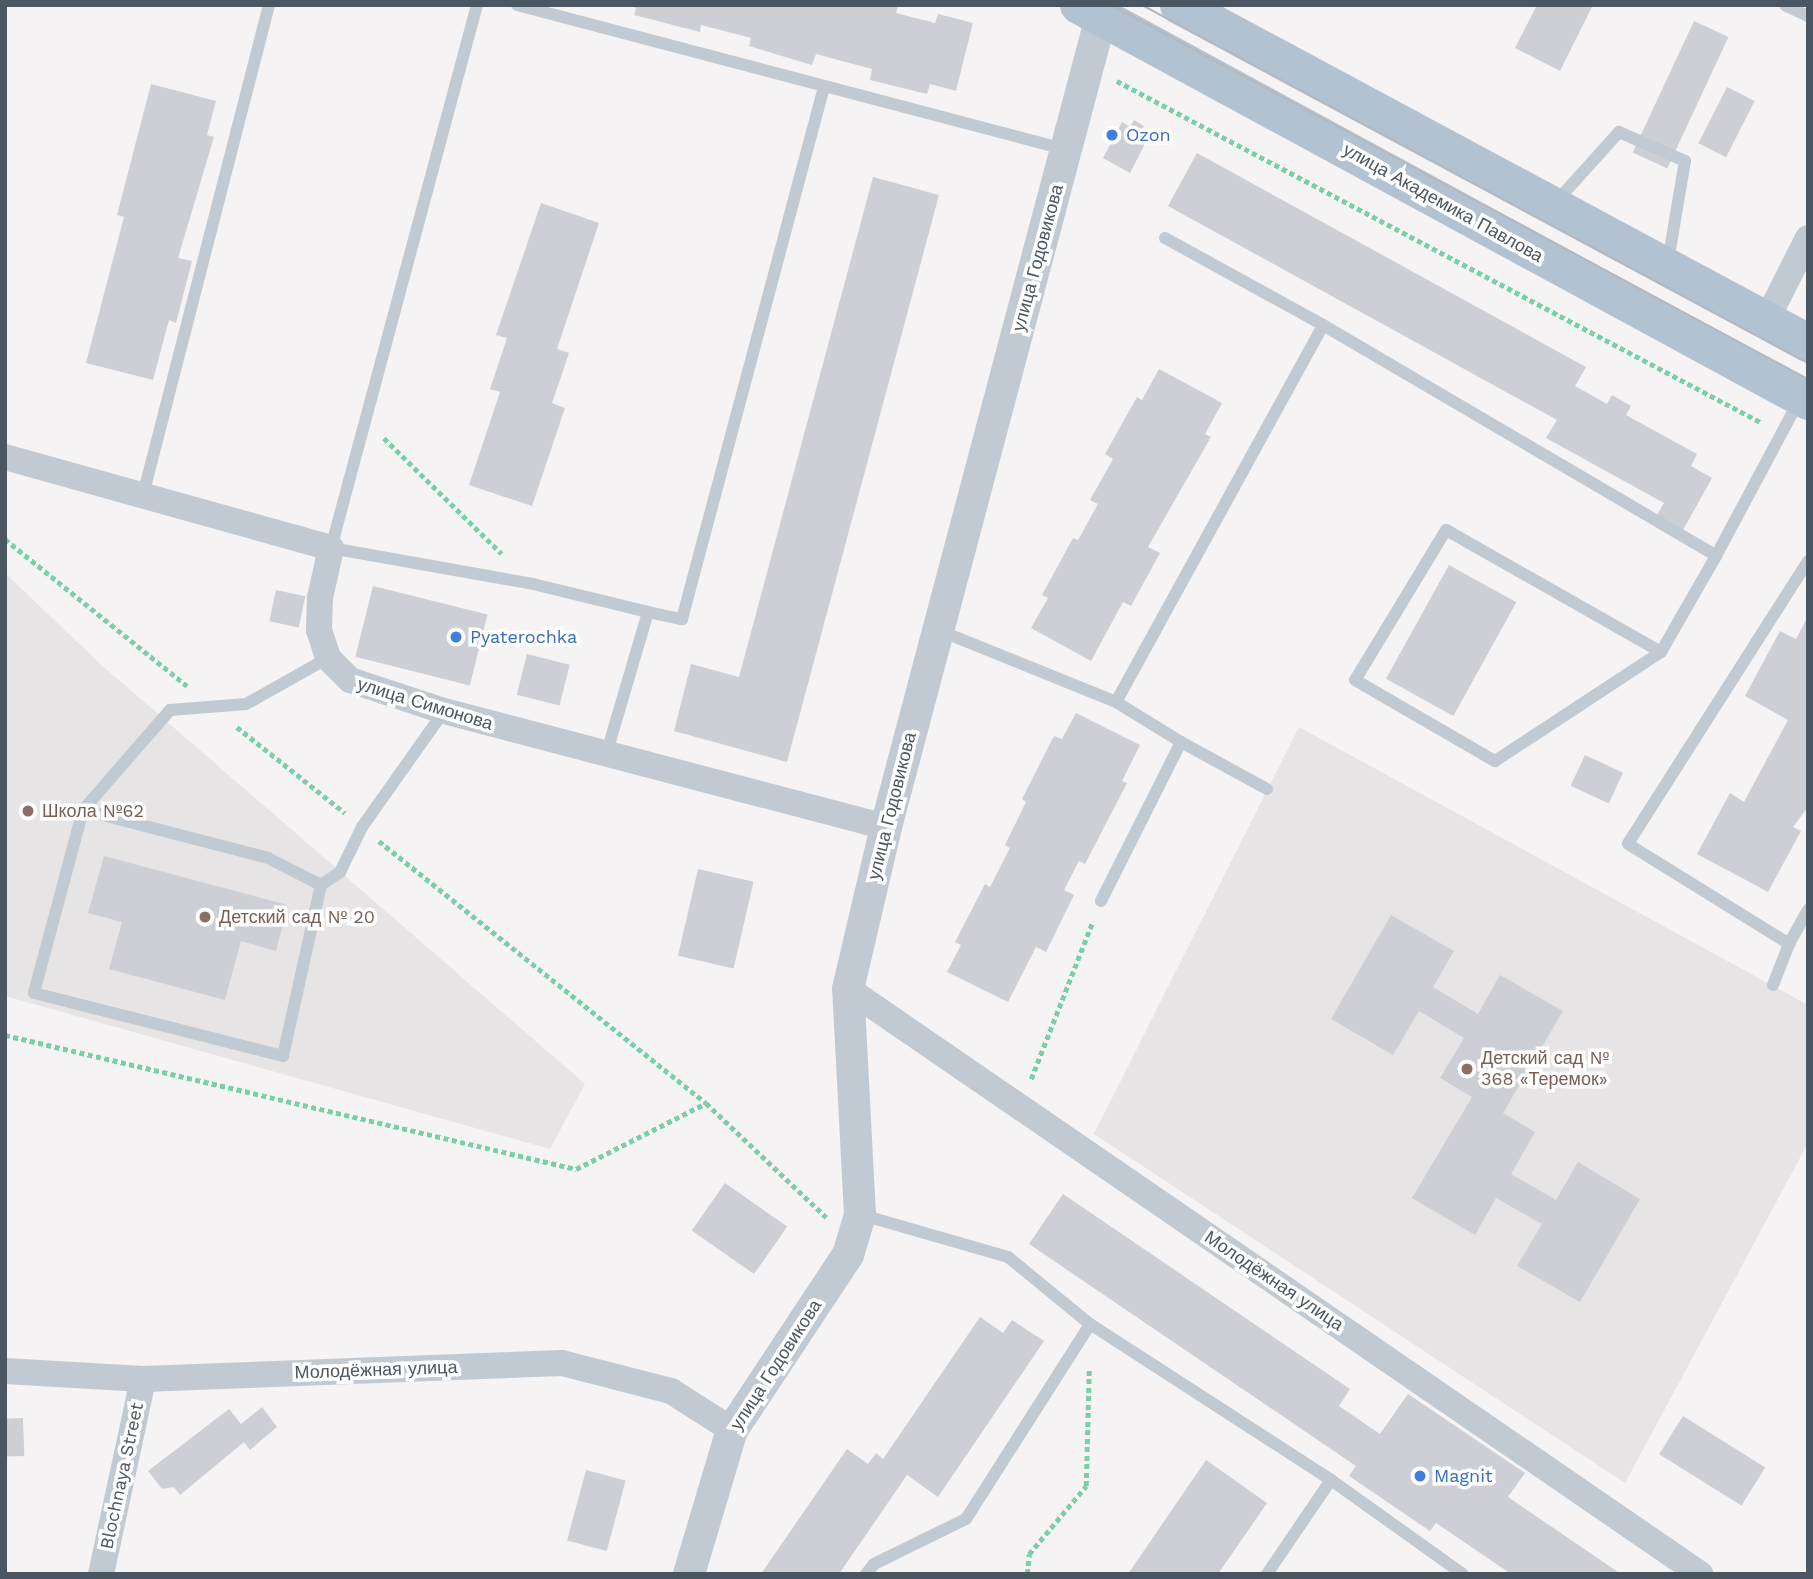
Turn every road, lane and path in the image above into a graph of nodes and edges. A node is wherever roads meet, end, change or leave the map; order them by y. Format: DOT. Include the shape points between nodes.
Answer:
graph roads {
  1 [pos="269,5"];
  2 [pos="477,5"];
  3 [pos="517,5"];
  4 [pos="1178,5"];
  5 [pos="1785,5"];
  6 [pos="1090,11"];
  7 [pos="1808,16"];
  8 [pos="1088,66"];
  9 [pos="824,86"];
  10 [pos="1068,150"];
  11 [pos="1551,206"];
  12 [pos="1165,238"];
  13 [pos="1808,238"];
  14 [pos="1666,268"];
  15 [pos="1766,321"];
  16 [pos="1323,325"];
  17 [pos="1808,343"];
  18 [pos="1804,399"];
  19 [pos="366,420"];
  20 [pos="1782,434"];
  21 [pos="5,457"];
  22 [pos="142,495"];
  23 [pos="331,548"];
  24 [pos="1716,556"];
  25 [pos="1808,561"];
  26 [pos="533,584"];
  27 [pos="648,611"];
  28 [pos="937,630"];
  29 [pos="1661,652"];
  30 [pos="328,658"];
  31 [pos="1116,702"];
  32 [pos="444,712"];
  33 [pos="1181,741"];
  34 [pos="606,756"];
  35 [pos="1267,789"];
  36 [pos="83,810"];
  37 [pos="886,827"];
  38 [pos="321,885"];
  39 [pos="1101,901"];
  40 [pos="1808,910"];
  41 [pos="1789,944"];
  42 [pos="1773,985"];
  43 [pos="848,989"];
  44 [pos="5,1035"];
  45 [pos="1031,1081"];
  46 [pos="857,1227"];
  47 [pos="1090,1324"];
  48 [pos="5,1371"];
  49 [pos="143,1378"];
  50 [pos="732,1430"];
  51 [pos="1331,1480"];
  52 [pos="101,1574"];
  53 [pos="689,1574"];
  54 [pos="866,1574"];
  55 [pos="1027,1574"];
  56 [pos="1267,1574"];
  57 [pos="1463,1574"];
  58 [pos="1700,1574"];
  1 -- 22 [label="lane"];
  2 -- 19 [label="lane"];
  3 -- 9 [label="lane"];
  4 -- 11 [label="main road"];
  5 -- 7 [label="lane"];
  6 -- 8 [label="street, улица Годовикова"];
  6 -- 18 [label="main road, улица Академика Павлова"];
  8 -- 10 [label="street, улица Годовикова"];
  8 -- 20 [label="path"];
  9 -- 10 [label="lane"];
  9 -- 27 [label="lane" via="682,619"];
  10 -- 28 [label="street, улица Годовикова"];
  11 -- 14 [label="main road"];
  11 -- 14 [label="lane" via="1619,132 1685,161"];
  12 -- 16 [label="lane"];
  13 -- 15 [label="street"];
  14 -- 15 [label="main road"];
  15 -- 17 [label="main road"];
  16 -- 24 [label="lane"];
  16 -- 31 [label="lane"];
  18 -- 20 [label="lane"];
  19 -- 23 [label="lane"];
  19 -- 26 [label="path"];
  20 -- 24 [label="lane"];
  21 -- 22 [label="street"];
  22 -- 23 [label="street"];
  23 -- 26 [label="lane"];
  23 -- 30 [label="street" via="319,630"];
  24 -- 29 [label="lane"];
  25 -- 41 [label="lane" via="1628,844"];
  26 -- 27 [label="lane"];
  27 -- 34 [label="lane"];
  28 -- 31 [label="lane"];
  28 -- 37 [label="street, улица Годовикова"];
  29 -- 29 [label="lane" via="1494,761 1355,680 1446,530"];
  30 -- 32 [label="street, улица Симонова" via="350,680"];
  30 -- 36 [label="lane" via="246,704 170,710"];
  31 -- 33 [label="lane"];
  32 -- 34 [label="street, улица Симонова"];
  32 -- 38 [label="lane" via="362,827 340,872"];
  33 -- 35 [label="lane"];
  33 -- 39 [label="lane"];
  34 -- 37 [label="street, улица Симонова"];
  36 -- 38 [label="lane" via="268,858"];
  36 -- 38 [label="lane" via="34,993 283,1056"];
  37 -- 43 [label="street, улица Годовикова"];
  39 -- 45 [label="path"];
  40 -- 41 [label="lane"];
  41 -- 42 [label="lane"];
  43 -- 46 [label="street, улица Годовикова"];
  43 -- 58 [label="street, Молодёжная улица"];
  44 -- 46 [label="path" via="576,1169 706,1103"];
  46 -- 47 [label="lane" via="1008,1257"];
  46 -- 50 [label="street, улица Годовикова" via="848,1255"];
  47 -- 51 [label="lane"];
  47 -- 54 [label="lane" via="966,1519 874,1564"];
  47 -- 55 [label="path" via="1086,1486 1029,1554"];
  48 -- 49 [label="street, Молодёжная улица"];
  49 -- 50 [label="street, Молодёжная улица" via="562,1363 671,1391"];
  49 -- 52 [label="street, Blochnaya Street"];
  50 -- 53 [label="street, улица Годовикова"];
  51 -- 56 [label="lane"];
  51 -- 57 [label="lane"];
}
